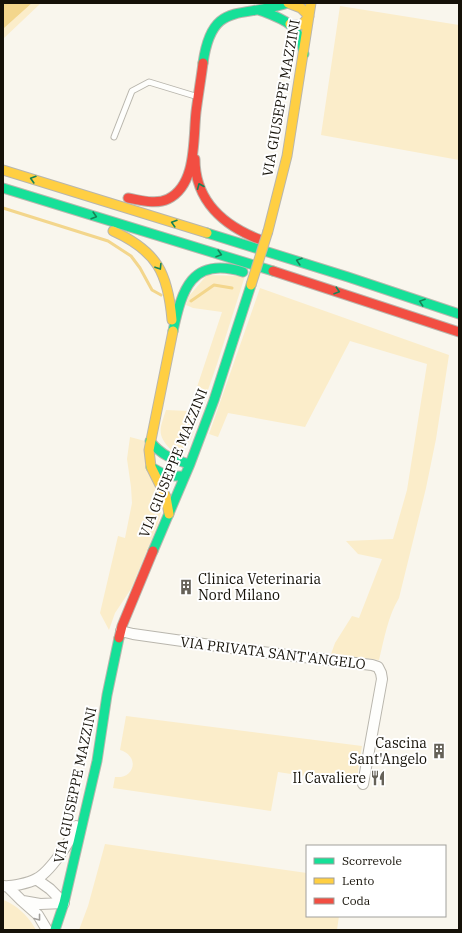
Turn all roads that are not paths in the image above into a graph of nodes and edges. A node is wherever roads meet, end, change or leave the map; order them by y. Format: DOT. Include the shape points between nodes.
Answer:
graph roads {
  1 [pos="288,3"];
  2 [pos="311,3"];
  3 [pos="259,10"];
  4 [pos="309,16"];
  5 [pos="290,24"];
  6 [pos="304,54"];
  7 [pos="198,97"];
  8 [pos="114,137"];
  9 [pos="194,149"];
  10 [pos="3,170"];
  11 [pos="3,188"];
  12 [pos="62,188"];
  13 [pos="91,188"];
  14 [pos="122,196"];
  15 [pos="57,204"];
  16 [pos="272,243"];
  17 [pos="290,249"];
  18 [pos="260,277"];
  19 [pos="348,277"];
  20 [pos="300,279"];
  21 [pos="279,283"];
  22 [pos="459,314"];
  23 [pos="173,331"];
  24 [pos="459,332"];
  25 [pos="150,441"];
  26 [pos="190,464"];
  27 [pos="151,467"];
  28 [pos="186,476"];
  29 [pos="169,514"];
  30 [pos="121,631"];
  31 [pos="97,761"];
  32 [pos="363,784"];
  33 [pos="36,879"];
  34 [pos="6,886"];
  35 [pos="21,900"];
  36 [pos="64,903"];
  37 [pos="47,930"];
  38 [pos="55,930"];
  1 -- 3 [label="main road"];
  1 -- 4 [label="main road" via="301,8"];
  2 -- 4 [label="main road, VIA GIUSEPPE MAZZINI"];
  3 -- 5 [label="main road"];
  3 -- 7 [label="main road" via="228,14 219,18 213,26 207,42"];
  4 -- 5 [label="main road" via="303,24"];
  4 -- 6 [label="main road, VIA GIUSEPPE MAZZINI"];
  5 -- 6 [label="main road" via="299,34"];
  6 -- 26 [label="main road, VIA GIUSEPPE MAZZINI, bridge" via="289,143 268,231 216,393"];
  7 -- 8 [label="lane" via="149,82 132,91"];
  7 -- 9 [label="main road"];
  9 -- 14 [label="main road" via="188,177 175,195 159,202"];
  16 -- 9 [label="main road, one-way" via="242,231 210,204 195,171"];
  12 -- 10 [label="main road, one-way"];
  11 -- 15 [label="main road"];
  12 -- 13 [label="main road"];
  19 -- 12 [label="main road, one-way"];
  15 -- 20 [label="main road, one-way"];
  15 -- 23 [label="main road, one-way" via="60,210 69,216 132,239 153,257 165,277 168,288"];
  17 -- 19 [label="main road"];
  18 -- 23 [label="main road" via="224,267 213,268 196,275 183,296"];
  22 -- 19 [label="main road, one-way"];
  20 -- 21 [label="main road" via="290,286"];
  20 -- 24 [label="main road, one-way"];
  23 -- 25 [label="main road"];
  25 -- 26 [label="main road" via="163,455"];
  25 -- 27 [label="main road"];
  26 -- 28 [label="main road, VIA GIUSEPPE MAZZINI"];
  27 -- 28 [label="main road" via="167,476"];
  27 -- 29 [label="main road" via="166,497"];
  28 -- 29 [label="main road, VIA GIUSEPPE MAZZINI"];
  29 -- 30 [label="main road, VIA GIUSEPPE MAZZINI"];
  30 -- 31 [label="main road, VIA GIUSEPPE MAZZINI" via="107,695"];
  30 -- 32 [label="street, VIA PRIVATA SANT'ANGELO" via="378,667 382,679"];
  31 -- 33 [label="street" via="74,834 56,861"];
  31 -- 36 [label="main road, VIA GIUSEPPE MAZZINI"];
  33 -- 34 [label="street"];
  33 -- 36 [label="street"];
  34 -- 35 [label="street"];
  35 -- 36 [label="street" via="40,904"];
  35 -- 37 [label="street, one-way" via="38,915"];
  36 -- 38 [label="main road, VIA GIUSEPPE MAZZINI"];
}
